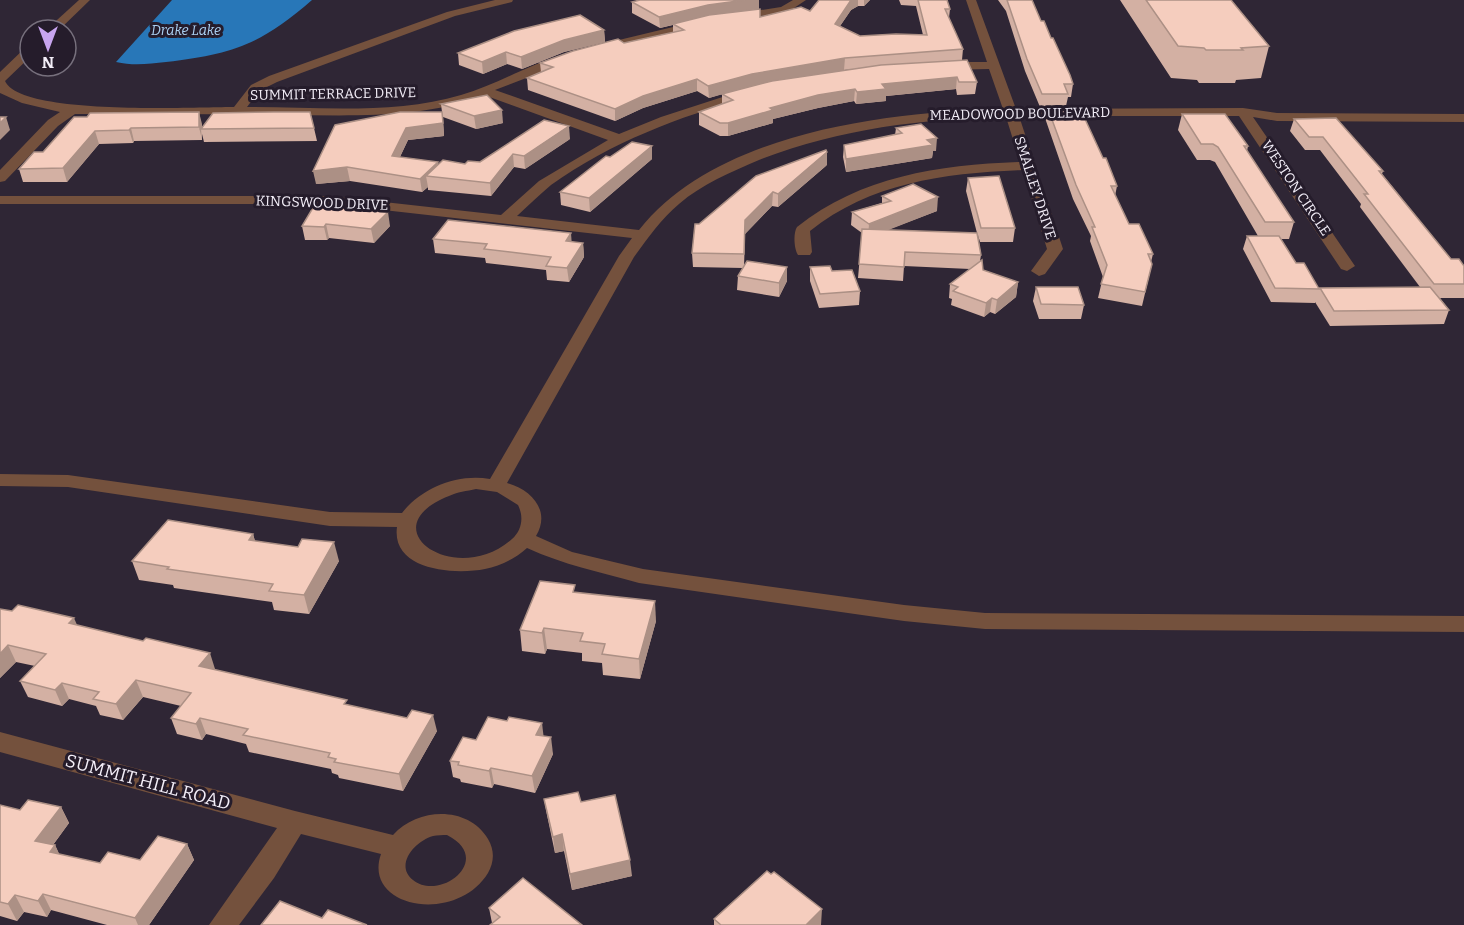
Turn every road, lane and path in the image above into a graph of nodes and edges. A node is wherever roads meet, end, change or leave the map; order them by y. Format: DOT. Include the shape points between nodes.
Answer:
graph roads {
  1 [pos="86,0"];
  2 [pos="508,0"];
  3 [pos="801,0"];
  4 [pos="971,0"];
  5 [pos="66,18"];
  6 [pos="725,19"];
  7 [pos="708,21"];
  8 [pos="18,62"];
  9 [pos="995,65"];
  10 [pos="931,67"];
  11 [pos="0,81"];
  12 [pos="761,90"];
  13 [pos="485,91"];
  14 [pos="1464,108"];
  15 [pos="72,110"];
  16 [pos="237,111"];
  17 [pos="1011,112"];
  18 [pos="1243,112"];
  19 [pos="1464,118"];
  20 [pos="619,139"];
  21 [pos="1027,165"];
  22 [pos="0,178"];
  23 [pos="0,200"];
  24 [pos="506,218"];
  25 [pos="642,235"];
  26 [pos="804,252"];
  27 [pos="1347,266"];
  28 [pos="1040,271"];
  29 [pos="0,480"];
  30 [pos="496,485"];
  31 [pos="408,520"];
  32 [pos="524,539"];
  33 [pos="1464,624"];
  34 [pos="0,742"];
  35 [pos="295,822"];
  36 [pos="398,847"];
  37 [pos="223,925"];
  1 -- 5 [label="street"];
  2 -- 16 [label="street" via="451,14 273,79 255,88"];
  3 -- 6 [label="street" via="773,13"];
  4 -- 9 [label="street, SMALLEY DRIVE"];
  7 -- 13 [label="street, SUMMIT TERRACE DRIVE" via="569,57"];
  8 -- 11 [label="street, SUMMIT TERRACE DRIVE"];
  9 -- 10 [label="street"];
  9 -- 17 [label="street, SMALLEY DRIVE"];
  11 -- 15 [label="street, SUMMIT TERRACE DRIVE" via="1,88 12,95"];
  12 -- 20 [label="street" via="692,109"];
  13 -- 16 [label="street, SUMMIT TERRACE DRIVE" via="445,103 398,110"];
  13 -- 20 [label="street"];
  14 -- 18 [label="street, MEADOWOOD BOULEVARD" via="1270,107"];
  15 -- 16 [label="street, SUMMIT TERRACE DRIVE"];
  15 -- 22 [label="street" via="53,123"];
  17 -- 18 [label="street, MEADOWOOD BOULEVARD"];
  17 -- 21 [label="street, SMALLEY DRIVE"];
  17 -- 25 [label="street, MEADOWOOD BOULEVARD" via="933,115 818,134 734,165 675,200"];
  18 -- 19 [label="street, MEADOWOOD BOULEVARD" via="1276,117"];
  18 -- 27 [label="street, WESTON CIRCLE"];
  20 -- 24 [label="street" via="550,180"];
  21 -- 26 [label="street" via="933,174 857,196 813,219 802,230"];
  21 -- 28 [label="street, SMALLEY DRIVE" via="1055,249"];
  23 -- 24 [label="street, KINGSWOOD DRIVE" via="330,200"];
  24 -- 25 [label="street, KINGSWOOD DRIVE"];
  25 -- 30 [label="street, MEADOWOOD BOULEVARD"];
  29 -- 31 [label="street" via="68,481 330,519"];
  30 -- 31 [label="street" via="466,484 437,492 421,502"];
  30 -- 32 [label="street" via="526,500 532,512 532,526"];
  31 -- 32 [label="street" via="407,541 416,552 431,561 450,565 493,560"];
  32 -- 33 [label="street" via="567,558 639,576 985,621"];
  34 -- 35 [label="street, SUMMIT HILL ROAD"];
  35 -- 36 [label="street, SUMMIT HILL ROAD"];
  35 -- 37 [label="street"];
}
